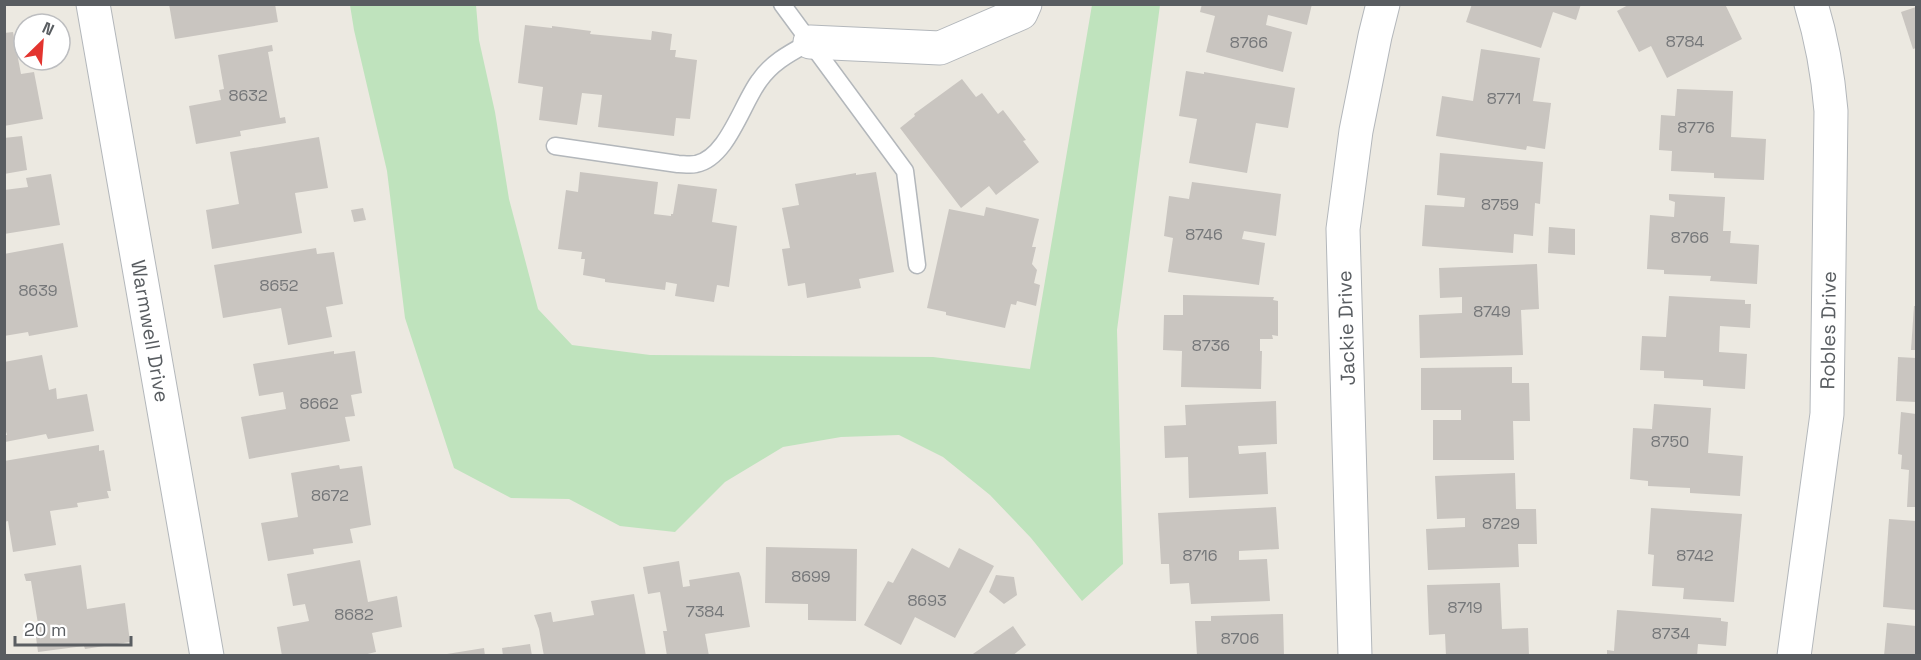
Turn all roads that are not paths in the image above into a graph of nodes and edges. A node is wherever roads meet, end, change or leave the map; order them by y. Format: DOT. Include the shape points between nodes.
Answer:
graph roads {
  1 [pos="93,4"];
  2 [pos="782,4"];
  3 [pos="1025,4"];
  4 [pos="1383,4"];
  5 [pos="1811,4"];
  6 [pos="810,42"];
  7 [pos="555,146"];
  8 [pos="917,265"];
  9 [pos="207,656"];
  10 [pos="1355,656"];
  11 [pos="1794,656"];
  1 -- 9 [label="street, Warmwell Drive"];
  2 -- 6 [label="lane"];
  3 -- 6 [label="street" via="1021,13 940,48"];
  4 -- 10 [label="street, Jackie Drive" via="1356,131 1343,229"];
  5 -- 11 [label="street, Robles Drive" via="1828,70 1831,111 1827,402"];
  6 -- 7 [label="lane" via="772,65 747,98 726,141 714,155 698,164"];
  6 -- 8 [label="lane" via="905,171"];
}
